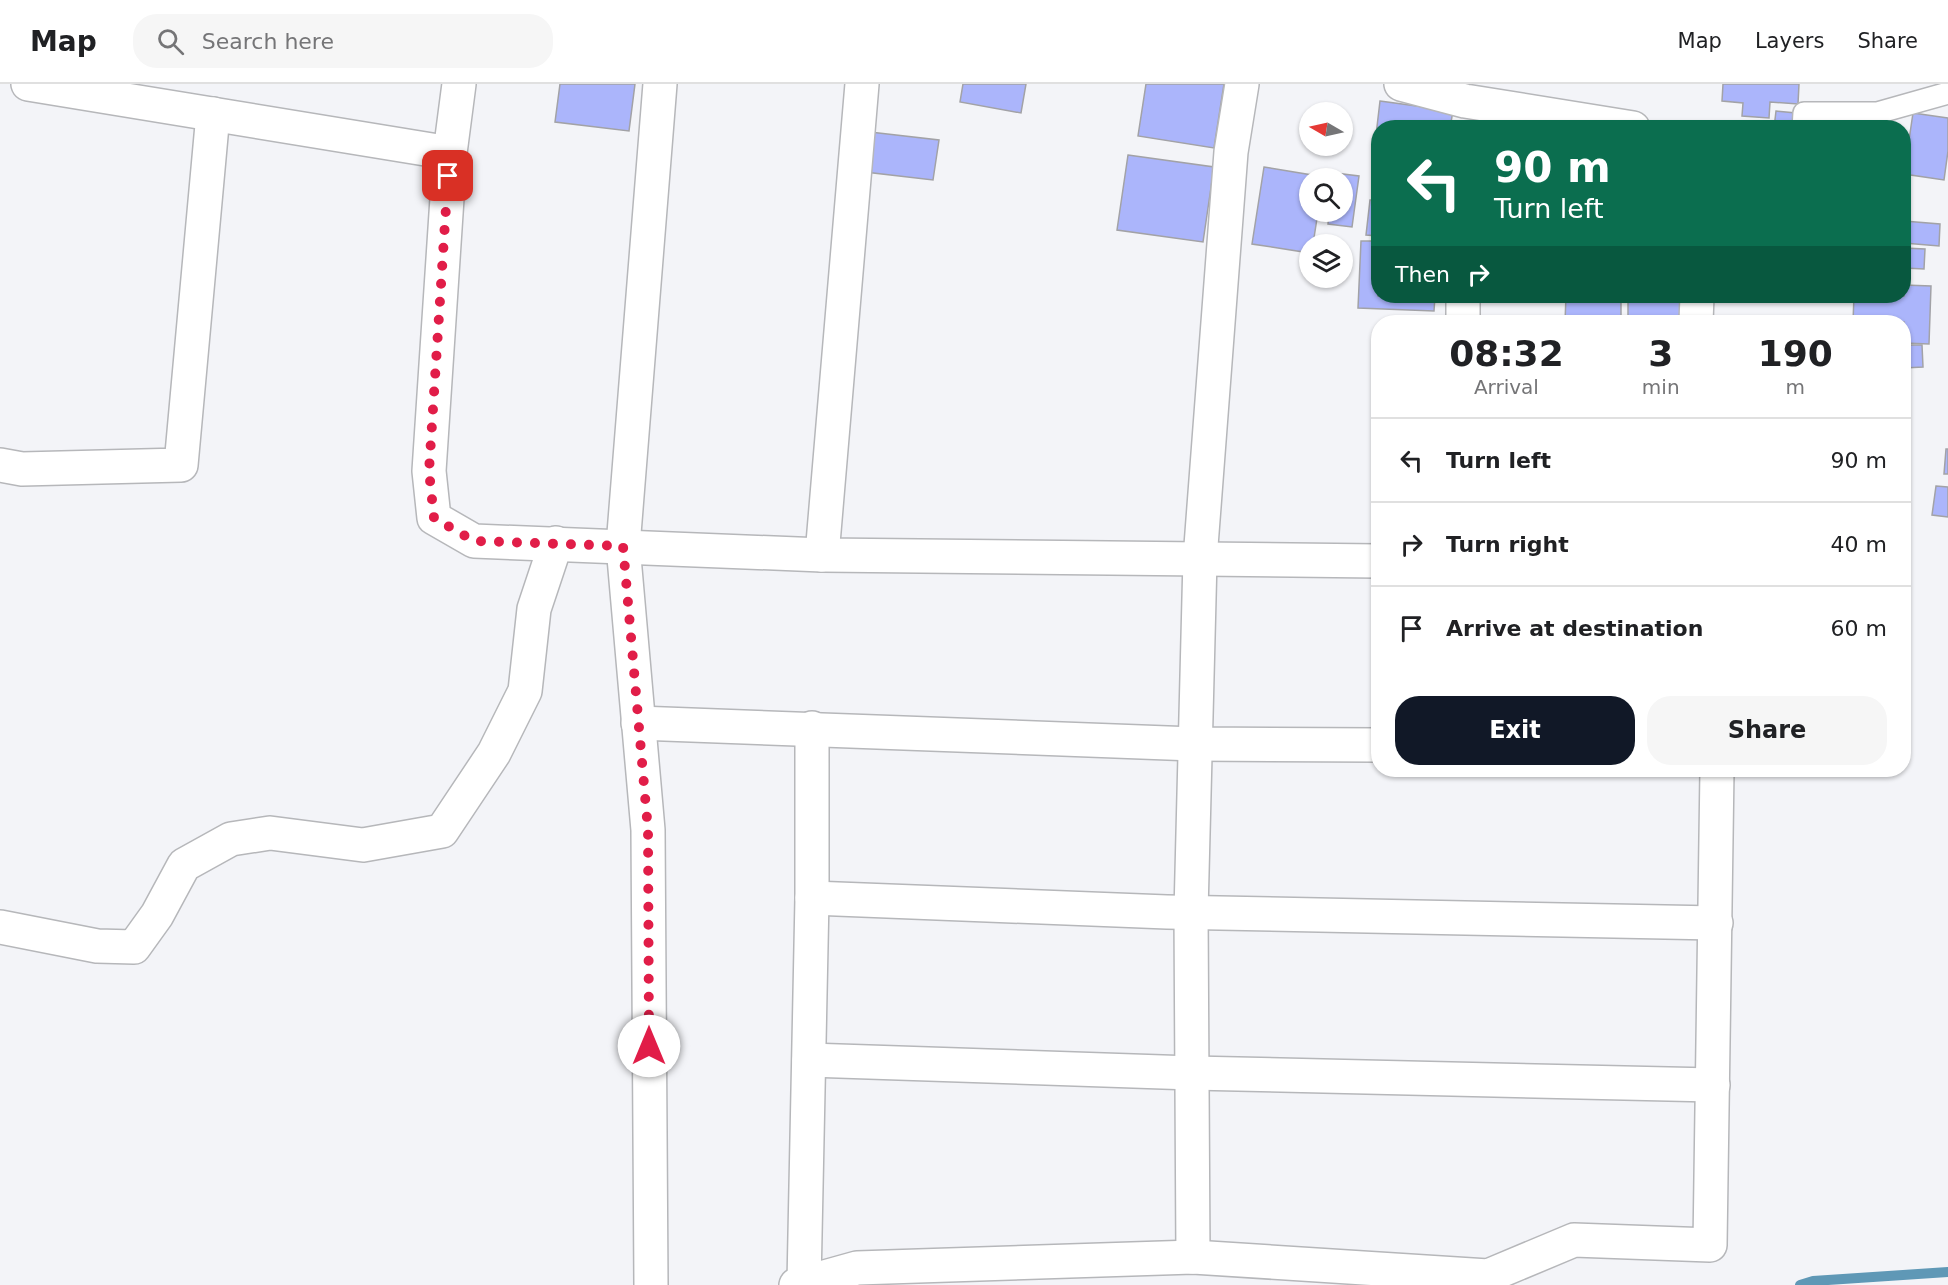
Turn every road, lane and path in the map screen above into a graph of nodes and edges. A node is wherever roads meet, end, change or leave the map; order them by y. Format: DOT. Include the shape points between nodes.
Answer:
graph roads {
  1 [pos="28,84"];
  2 [pos="459,84"];
  3 [pos="660,84"];
  4 [pos="862,84"];
  5 [pos="1242,84"];
  6 [pos="1401,84"];
  7 [pos="1948,93"];
  8 [pos="213,114"];
  9 [pos="1465,114"];
  10 [pos="1537,120"];
  11 [pos="1804,120"];
  12 [pos="450,153"];
  13 [pos="0,465"];
  14 [pos="556,543"];
  15 [pos="623,546"];
  16 [pos="822,555"];
  17 [pos="1200,560"];
  18 [pos="1371,561"];
  19 [pos="638,723"];
  20 [pos="812,728"];
  21 [pos="1194,744"];
  22 [pos="1371,745"];
  23 [pos="1717,777"];
  24 [pos="812,898"];
  25 [pos="1191,912"];
  26 [pos="1716,923"];
  27 [pos="0,927"];
  28 [pos="809,1060"];
  29 [pos="1192,1073"];
  30 [pos="1713,1085"];
  31 [pos="1193,1257"];
  32 [pos="800,1284"];
  33 [pos="651,1285"];
  1 -- 8 [label="street"];
  2 -- 12 [label="street"];
  3 -- 15 [label="street"];
  4 -- 16 [label="street"];
  5 -- 17 [label="street" via="1230,152"];
  6 -- 9 [label="street"];
  7 -- 11 [label="lane" via="1877,113 1804,113"];
  8 -- 12 [label="street"];
  8 -- 13 [label="street" via="181,465 22,469"];
  9 -- 10 [label="street"];
  12 -- 14 [label="street" via="429,471 434,518 474,541"];
  14 -- 15 [label="street"];
  14 -- 27 [label="street" via="534,609 525,691 494,753 442,831 363,845 270,833 231,839 184,865 134,947 97,946"];
  15 -- 16 [label="street"];
  15 -- 19 [label="street"];
  16 -- 17 [label="street"];
  17 -- 18 [label="street"];
  17 -- 21 [label="street"];
  19 -- 20 [label="street"];
  19 -- 33 [label="street" via="648,830"];
  20 -- 21 [label="street"];
  20 -- 24 [label="street"];
  21 -- 22 [label="street"];
  21 -- 25 [label="street"];
  23 -- 26 [label="street"];
  24 -- 25 [label="street"];
  24 -- 28 [label="street"];
  25 -- 26 [label="street"];
  25 -- 29 [label="street"];
  26 -- 30 [label="street"];
  28 -- 29 [label="street"];
  28 -- 32 [label="street"];
  29 -- 30 [label="street"];
  29 -- 31 [label="street"];
  30 -- 31 [label="street" via="1710,1245 1574,1240 1488,1276"];
  31 -- 32 [label="street" via="857,1269"];
}
